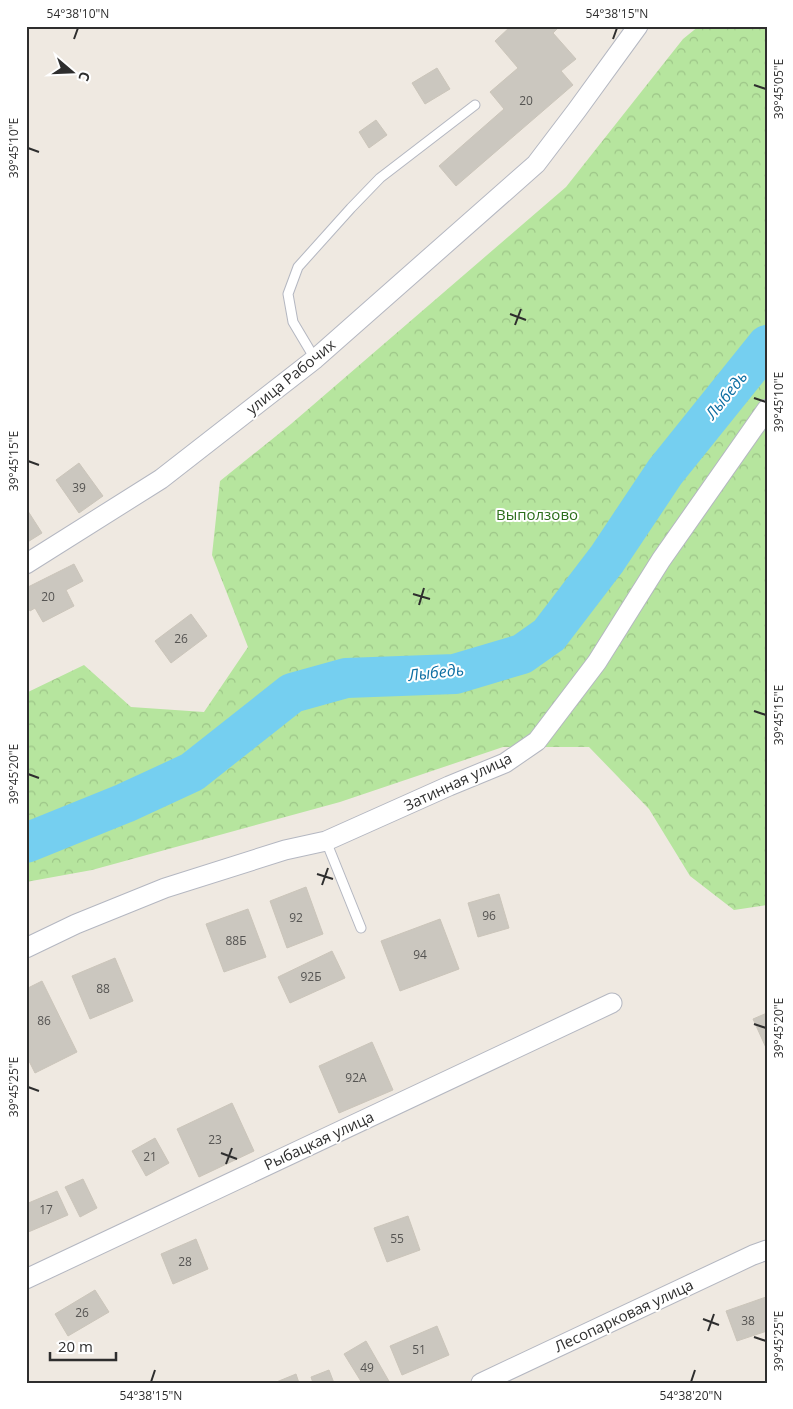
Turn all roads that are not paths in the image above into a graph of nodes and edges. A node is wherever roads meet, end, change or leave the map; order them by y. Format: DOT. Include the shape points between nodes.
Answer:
graph roads {
  1 [pos="638,26"];
  2 [pos="475,105"];
  3 [pos="315,359"];
  4 [pos="767,409"];
  5 [pos="26,564"];
  6 [pos="326,841"];
  7 [pos="361,928"];
  8 [pos="26,948"];
  9 [pos="612,1004"];
  10 [pos="767,1250"];
  11 [pos="26,1279"];
  12 [pos="481,1383"];
  1 -- 3 [label="street, улица Рабочих" via="536,164"];
  2 -- 3 [label="lane" via="380,178 298,267 288,294 291,313"];
  3 -- 5 [label="street, улица Рабочих" via="161,479"];
  4 -- 6 [label="street, Затинная улица" via="661,560 597,662 537,741 505,763"];
  6 -- 7 [label="lane"];
  6 -- 8 [label="street, Затинная улица" via="285,850 165,888"];
  9 -- 11 [label="street, Рыбацкая улица"];
  10 -- 12 [label="street, Лесопарковая улица"];
}
